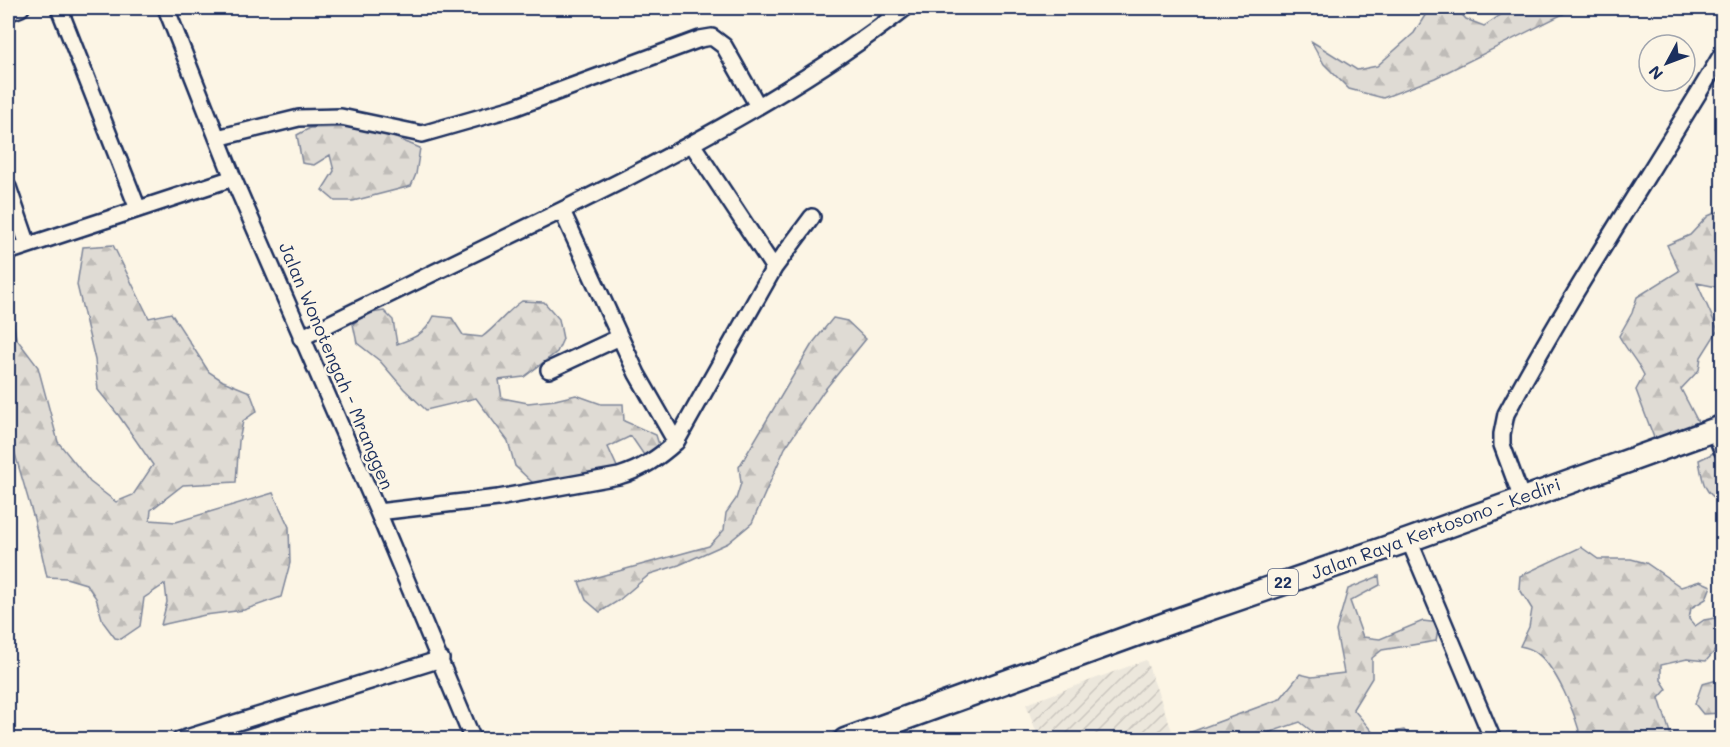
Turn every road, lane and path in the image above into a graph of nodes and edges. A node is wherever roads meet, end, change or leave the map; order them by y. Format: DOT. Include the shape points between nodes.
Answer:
graph roads {
  1 [pos="58,8"];
  2 [pos="166,8"];
  3 [pos="905,8"];
  4 [pos="1722,54"];
  5 [pos="758,106"];
  6 [pos="217,138"];
  7 [pos="692,144"];
  8 [pos="233,178"];
  9 [pos="8,187"];
  10 [pos="138,209"];
  11 [pos="562,211"];
  12 [pos="812,217"];
  13 [pos="28,245"];
  14 [pos="8,252"];
  15 [pos="774,268"];
  16 [pos="620,337"];
  17 [pos="301,338"];
  18 [pos="549,370"];
  19 [pos="1720,436"];
  20 [pos="676,442"];
  21 [pos="1521,499"];
  22 [pos="378,512"];
  23 [pos="1409,540"];
  24 [pos="441,659"];
  25 [pos="180,740"];
  26 [pos="473,740"];
  27 [pos="845,740"];
  28 [pos="1493,740"];
  1 -- 10 [label="street"];
  2 -- 6 [label="street, Jalan Wonotengah - Mranggen"];
  3 -- 5 [label="street" via="807,77"];
  4 -- 21 [label="street" via="1665,152 1584,277 1506,414 1502,446"];
  5 -- 6 [label="street" via="724,46 712,37 513,108 422,134 341,117 299,118"];
  5 -- 7 [label="street"];
  6 -- 8 [label="street, Jalan Wonotengah - Mranggen"];
  7 -- 11 [label="street"];
  7 -- 15 [label="street"];
  8 -- 10 [label="street"];
  8 -- 17 [label="street, Jalan Wonotengah - Mranggen"];
  9 -- 13 [label="street"];
  10 -- 13 [label="street"];
  11 -- 16 [label="street"];
  11 -- 17 [label="street"];
  12 -- 15 [label="street"];
  13 -- 14 [label="street"];
  15 -- 20 [label="street"];
  16 -- 18 [label="street"];
  16 -- 20 [label="street"];
  17 -- 22 [label="street, Jalan Wonotengah - Mranggen"];
  19 -- 21 [label="highway, Jalan Raya Kertosono - Kediri / 22"];
  20 -- 22 [label="street" via="657,459 619,476 498,498"];
  21 -- 23 [label="highway, Jalan Raya Kertosono - Kediri / 22"];
  22 -- 24 [label="street, Jalan Wonotengah - Mranggen"];
  23 -- 27 [label="highway, Jalan Raya Kertosono - Kediri / 22"];
  23 -- 28 [label="street"];
  24 -- 25 [label="street"];
  24 -- 26 [label="street, Jalan Wonotengah - Mranggen"];
}
